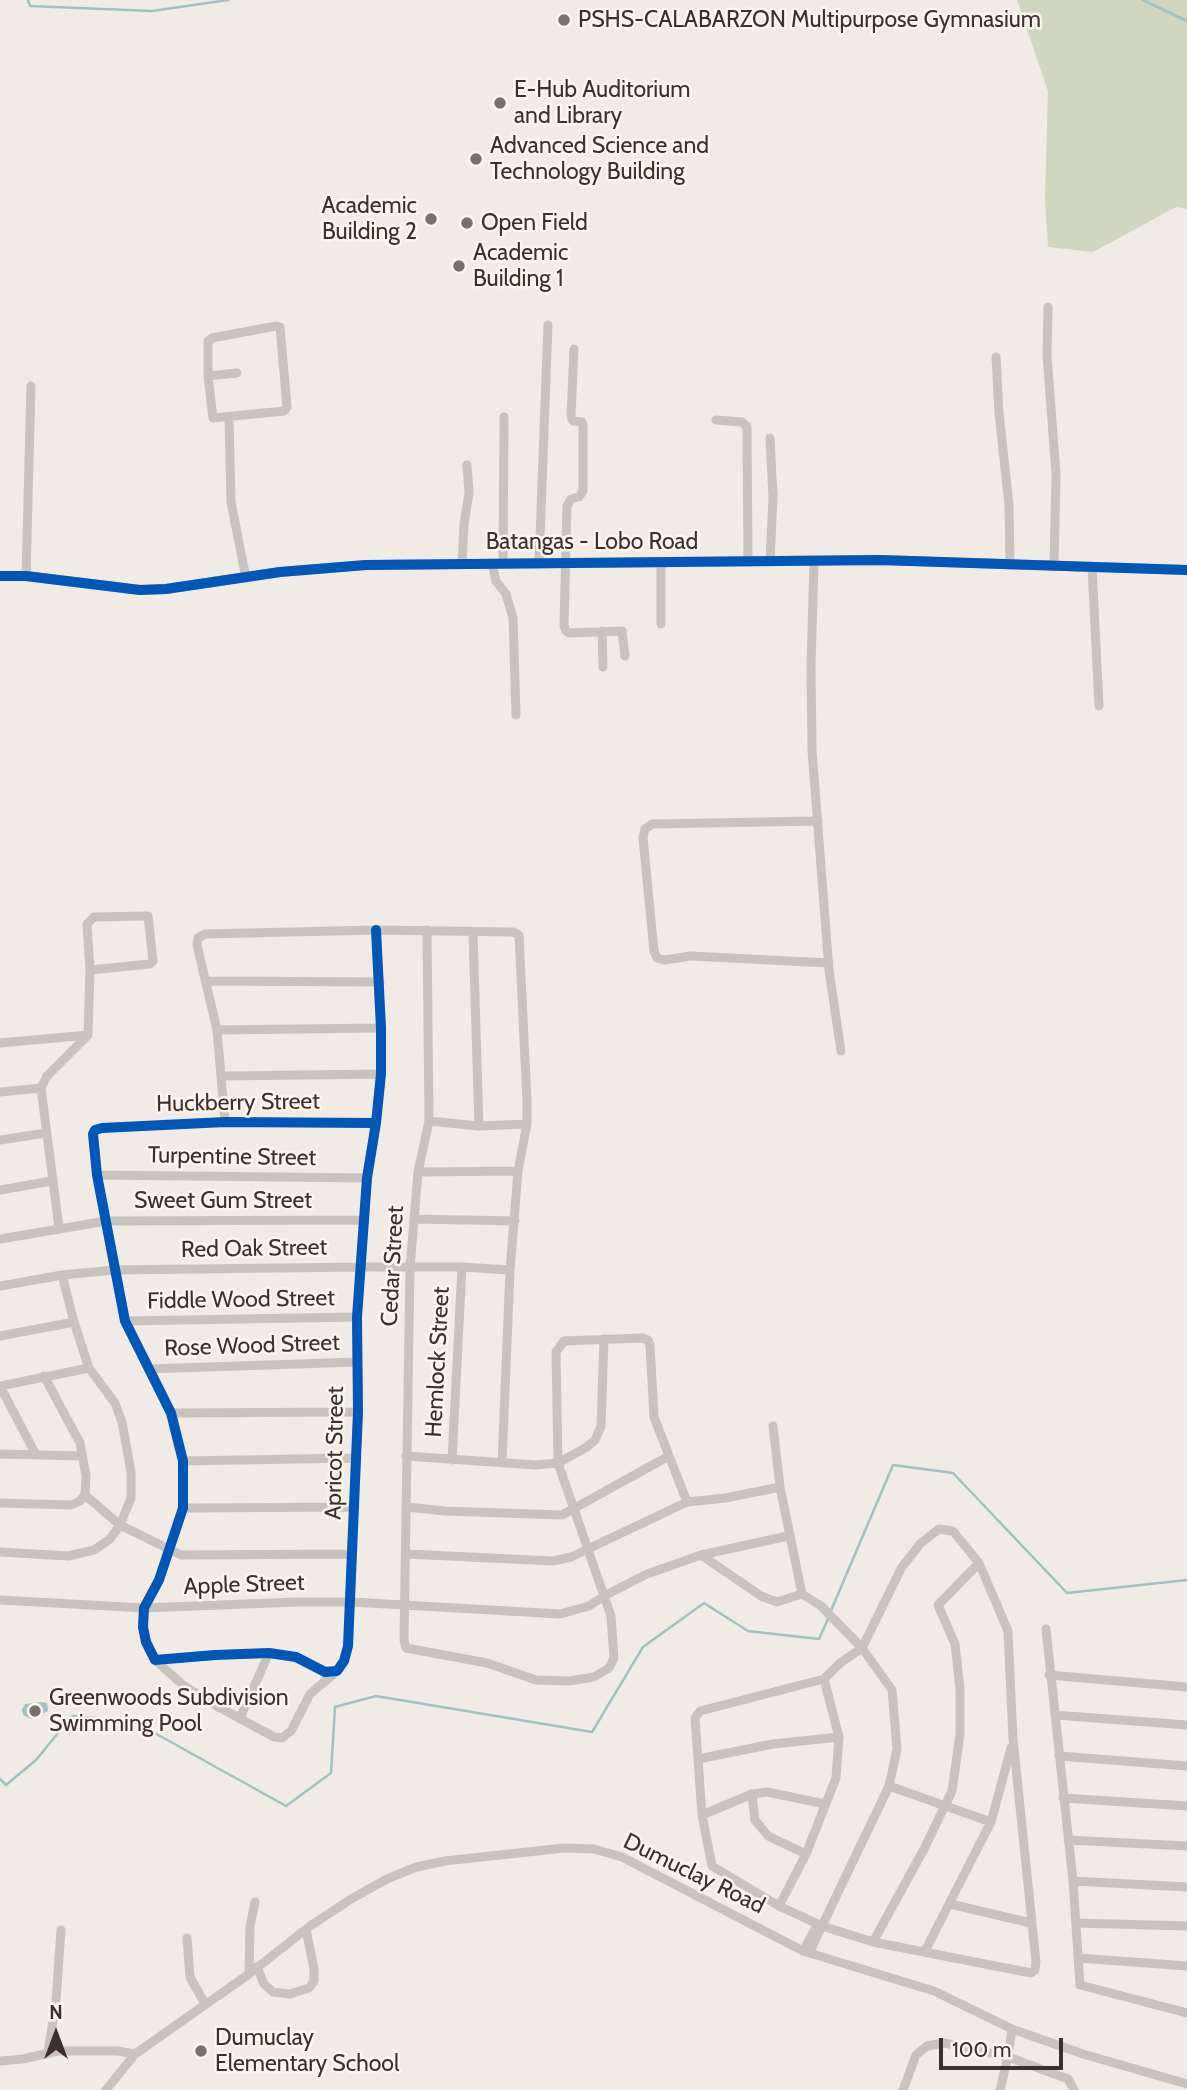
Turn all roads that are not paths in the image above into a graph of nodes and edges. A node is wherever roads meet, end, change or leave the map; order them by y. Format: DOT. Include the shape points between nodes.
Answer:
graph roads {
  1 [pos="1048,307"];
  2 [pos="548,325"];
  3 [pos="574,349"];
  4 [pos="996,357"];
  5 [pos="237,373"];
  6 [pos="208,376"];
  7 [pos="32,386"];
  8 [pos="229,417"];
  9 [pos="504,417"];
  10 [pos="716,419"];
  11 [pos="770,438"];
  12 [pos="467,465"];
  13 [pos="770,561"];
  14 [pos="748,562"];
  15 [pos="814,562"];
  16 [pos="661,563"];
  17 [pos="463,564"];
  18 [pos="498,564"];
  19 [pos="539,564"];
  20 [pos="567,564"];
  21 [pos="1010,565"];
  22 [pos="1054,566"];
  23 [pos="1092,567"];
  24 [pos="1187,570"];
  25 [pos="0,576"];
  26 [pos="26,576"];
  27 [pos="246,578"];
  28 [pos="661,624"];
  29 [pos="602,631"];
  30 [pos="625,656"];
  31 [pos="603,667"];
  32 [pos="1099,706"];
  33 [pos="516,715"];
  34 [pos="818,821"];
  35 [pos="376,930"];
  36 [pos="427,930"];
  37 [pos="473,933"];
  38 [pos="829,963"];
  39 [pos="90,970"];
  40 [pos="207,981"];
  41 [pos="380,982"];
  42 [pos="381,1028"];
  43 [pos="217,1030"];
  44 [pos="88,1035"];
  45 [pos="0,1043"];
  46 [pos="841,1051"];
  47 [pos="381,1074"];
  48 [pos="221,1076"];
  49 [pos="41,1088"];
  50 [pos="0,1091"];
  51 [pos="429,1121"];
  52 [pos="225,1122"];
  53 [pos="376,1123"];
  54 [pos="527,1124"];
  55 [pos="479,1126"];
  56 [pos="46,1133"];
  57 [pos="0,1140"];
  58 [pos="518,1171"];
  59 [pos="418,1172"];
  60 [pos="97,1175"];
  61 [pos="367,1178"];
  62 [pos="52,1181"];
  63 [pos="0,1190"];
  64 [pos="415,1219"];
  65 [pos="363,1220"];
  66 [pos="106,1221"];
  67 [pos="515,1221"];
  68 [pos="60,1228"];
  69 [pos="0,1239"];
  70 [pos="361,1267"];
  71 [pos="463,1267"];
  72 [pos="410,1268"];
  73 [pos="114,1270"];
  74 [pos="510,1270"];
  75 [pos="62,1275"];
  76 [pos="0,1286"];
  77 [pos="357,1317"];
  78 [pos="125,1321"];
  79 [pos="74,1322"];
  80 [pos="0,1336"];
  81 [pos="604,1339"];
  82 [pos="357,1362"];
  83 [pos="89,1368"];
  84 [pos="148,1369"];
  85 [pos="44,1376"];
  86 [pos="0,1386"];
  87 [pos="358,1412"];
  88 [pos="171,1413"];
  89 [pos="773,1426"];
  90 [pos="0,1454"];
  91 [pos="36,1455"];
  92 [pos="82,1455"];
  93 [pos="406,1456"];
  94 [pos="668,1456"];
  95 [pos="355,1458"];
  96 [pos="453,1460"];
  97 [pos="183,1461"];
  98 [pos="502,1463"];
  99 [pos="558,1463"];
  100 [pos="780,1487"];
  101 [pos="85,1495"];
  102 [pos="687,1502"];
  103 [pos="0,1503"];
  104 [pos="355,1507"];
  105 [pos="407,1507"];
  106 [pos="183,1508"];
  107 [pos="574,1508"];
  108 [pos="120,1525"];
  109 [pos="788,1536"];
  110 [pos="589,1549"];
  111 [pos="170,1550"];
  112 [pos="0,1552"];
  113 [pos="352,1554"];
  114 [pos="407,1554"];
  115 [pos="701,1555"];
  116 [pos="979,1563"];
  117 [pos="802,1594"];
  118 [pos="604,1596"];
  119 [pos="0,1600"];
  120 [pos="352,1602"];
  121 [pos="405,1605"];
  122 [pos="145,1608"];
  123 [pos="1046,1629"];
  124 [pos="862,1648"];
  125 [pos="269,1653"];
  126 [pos="155,1660"];
  127 [pos="337,1671"];
  128 [pos="1049,1675"];
  129 [pos="824,1679"];
  130 [pos="1187,1687"];
  131 [pos="1055,1715"];
  132 [pos="240,1718"];
  133 [pos="1187,1725"];
  134 [pos="839,1737"];
  135 [pos="1013,1739"];
  136 [pos="1059,1756"];
  137 [pos="698,1759"];
  138 [pos="1187,1766"];
  139 [pos="889,1786"];
  140 [pos="752,1794"];
  141 [pos="1063,1798"];
  142 [pos="825,1804"];
  143 [pos="1187,1806"];
  144 [pos="946,1807"];
  145 [pos="702,1815"];
  146 [pos="991,1822"];
  147 [pos="1068,1840"];
  148 [pos="1187,1846"];
  149 [pos="806,1854"];
  150 [pos="1073,1881"];
  151 [pos="1187,1887"];
  152 [pos="255,1902"];
  153 [pos="950,1904"];
  154 [pos="779,1906"];
  155 [pos="821,1923"];
  156 [pos="1031,1923"];
  157 [pos="1076,1923"];
  158 [pos="1187,1926"];
  159 [pos="306,1929"];
  160 [pos="61,1930"];
  161 [pos="187,1938"];
  162 [pos="873,1942"];
  163 [pos="925,1951"];
  164 [pos="806,1952"];
  165 [pos="1079,1958"];
  166 [pos="1187,1966"];
  167 [pos="253,1971"];
  168 [pos="205,2004"];
  169 [pos="1187,2013"];
  170 [pos="1012,2029"];
  171 [pos="48,2052"];
  172 [pos="135,2054"];
  173 [pos="1009,2057"];
  174 [pos="0,2061"];
  175 [pos="1187,2084"];
  176 [pos="106,2090"];
  177 [pos="904,2090"];
  178 [pos="1000,2090"];
  179 [pos="1074,2090"];
  1 -- 22 [label="street" via="1056,474"];
  2 -- 19 [label="street"];
  3 -- 20 [label="street" via="571,416 583,425 583,491 567,506"];
  4 -- 21 [label="street"];
  5 -- 6 [label="street"];
  6 -- 8 [label="street" via="211,417"];
  6 -- 8 [label="street" via="208,341 212,338 280,327 287,407"];
  7 -- 26 [label="street"];
  8 -- 27 [label="street" via="231,502"];
  9 -- 18 [label="street"];
  10 -- 14 [label="street" via="743,422 747,427"];
  11 -- 13 [label="street"];
  12 -- 17 [label="street"];
  13 -- 14 [label="main road, Batangas - Lobo Road"];
  13 -- 15 [label="main road, Batangas - Lobo Road"];
  14 -- 16 [label="main road, Batangas - Lobo Road"];
  15 -- 21 [label="main road, Batangas - Lobo Road"];
  15 -- 34 [label="street" via="812,750"];
  16 -- 20 [label="main road, Batangas - Lobo Road"];
  16 -- 28 [label="street"];
  17 -- 18 [label="main road, Batangas - Lobo Road"];
  17 -- 27 [label="main road, Batangas - Lobo Road" via="366,565"];
  18 -- 19 [label="main road, Batangas - Lobo Road"];
  18 -- 33 [label="street" via="496,581 506,594 513,618"];
  19 -- 20 [label="main road, Batangas - Lobo Road"];
  20 -- 29 [label="street" via="566,631"];
  21 -- 22 [label="main road, Batangas - Lobo Road"];
  22 -- 23 [label="main road, Batangas - Lobo Road"];
  23 -- 24 [label="main road, Batangas - Lobo Road"];
  23 -- 32 [label="street"];
  25 -- 26 [label="main road, Batangas - Lobo Road"];
  26 -- 27 [label="main road, Batangas - Lobo Road" via="140,590"];
  29 -- 30 [label="street" via="622,631"];
  29 -- 31 [label="street"];
  34 -- 38 [label="street"];
  34 -- 38 [label="street" via="652,824 643,838 657,958"];
  35 -- 36 [label="street"];
  35 -- 40 [label="street" via="205,934 197,945"];
  35 -- 41 [label="street, Apricot Street"];
  36 -- 37 [label="street"];
  36 -- 51 [label="street, Cedar Street"];
  37 -- 54 [label="street" via="519,935"];
  37 -- 55 [label="street"];
  38 -- 46 [label="street"];
  39 -- 39 [label="street" via="89,919 148,916 150,964"];
  39 -- 44 [label="street"];
  40 -- 41 [label="street"];
  40 -- 43 [label="street"];
  41 -- 42 [label="street, Apricot Street"];
  42 -- 43 [label="street"];
  42 -- 47 [label="street, Apricot Street"];
  43 -- 48 [label="street"];
  44 -- 45 [label="street"];
  44 -- 49 [label="street"];
  47 -- 48 [label="street"];
  47 -- 53 [label="street, Apricot Street"];
  48 -- 52 [label="street"];
  49 -- 50 [label="street"];
  49 -- 56 [label="street"];
  51 -- 55 [label="street"];
  51 -- 59 [label="street, Cedar Street"];
  52 -- 53 [label="street, Huckberry Street"];
  52 -- 60 [label="street, Huckberry Street" via="95,1130"];
  53 -- 61 [label="street, Apricot Street"];
  54 -- 55 [label="street"];
  54 -- 58 [label="street"];
  56 -- 57 [label="street"];
  56 -- 62 [label="street"];
  58 -- 59 [label="street"];
  58 -- 67 [label="street"];
  59 -- 64 [label="street, Cedar Street"];
  60 -- 61 [label="street, Turpentine Street"];
  60 -- 66 [label="street"];
  61 -- 65 [label="street, Apricot Street"];
  62 -- 63 [label="street"];
  62 -- 68 [label="street"];
  64 -- 67 [label="street"];
  64 -- 72 [label="street, Cedar Street"];
  65 -- 66 [label="street, Sweet Gum Street"];
  65 -- 70 [label="street, Apricot Street"];
  66 -- 68 [label="street, Sweet Gum Street"];
  66 -- 73 [label="street"];
  67 -- 74 [label="street"];
  68 -- 69 [label="street, Sweet Gum Street"];
  70 -- 72 [label="street, Red Oak Street"];
  70 -- 73 [label="street, Red Oak Street"];
  70 -- 77 [label="street, Apricot Street"];
  71 -- 72 [label="street, Red Oak Street"];
  71 -- 74 [label="street, Red Oak Street"];
  71 -- 96 [label="street, Hemlock Street"];
  72 -- 93 [label="street, Cedar Street"];
  73 -- 75 [label="street, Red Oak Street"];
  73 -- 78 [label="street"];
  74 -- 98 [label="street"];
  75 -- 76 [label="street, Red Oak Street"];
  75 -- 79 [label="street"];
  77 -- 78 [label="street, Fiddle Wood Street"];
  77 -- 82 [label="street, Apricot Street"];
  78 -- 84 [label="street"];
  79 -- 80 [label="street"];
  79 -- 83 [label="street"];
  81 -- 94 [label="street" via="648,1340 654,1417"];
  81 -- 99 [label="street" via="601,1426 595,1440"];
  81 -- 99 [label="street" via="564,1341 556,1353"];
  82 -- 84 [label="street, Rose Wood Street"];
  82 -- 87 [label="street, Apricot Street"];
  83 -- 85 [label="street"];
  83 -- 108 [label="street" via="115,1403 122,1422 131,1498"];
  84 -- 88 [label="street"];
  85 -- 86 [label="street"];
  85 -- 92 [label="street" via="70,1421"];
  86 -- 91 [label="street"];
  87 -- 88 [label="street"];
  87 -- 95 [label="street, Apricot Street"];
  88 -- 97 [label="street"];
  89 -- 100 [label="street"];
  90 -- 91 [label="street"];
  91 -- 92 [label="street"];
  92 -- 101 [label="street"];
  93 -- 96 [label="street"];
  93 -- 105 [label="street, Cedar Street"];
  94 -- 102 [label="street"];
  94 -- 107 [label="street"];
  95 -- 97 [label="street"];
  95 -- 104 [label="street, Apricot Street"];
  96 -- 98 [label="street"];
  97 -- 106 [label="street"];
  98 -- 99 [label="street"];
  99 -- 107 [label="street"];
  100 -- 102 [label="street"];
  100 -- 109 [label="street"];
  101 -- 103 [label="street" via="71,1505"];
  101 -- 108 [label="street"];
  102 -- 110 [label="street"];
  104 -- 106 [label="street"];
  104 -- 113 [label="street, Apricot Street"];
  105 -- 107 [label="street" via="562,1515"];
  105 -- 114 [label="street, Cedar Street"];
  106 -- 111 [label="street"];
  107 -- 110 [label="street"];
  108 -- 111 [label="street"];
  108 -- 112 [label="street" via="93,1550 68,1556"];
  109 -- 115 [label="street, Apple Street"];
  109 -- 117 [label="street"];
  110 -- 114 [label="street" via="553,1560"];
  110 -- 118 [label="street"];
  111 -- 113 [label="street" via="181,1555"];
  111 -- 122 [label="street"];
  113 -- 120 [label="street, Apricot Street"];
  114 -- 121 [label="street, Cedar Street"];
  115 -- 117 [label="street" via="761,1596 777,1602"];
  115 -- 118 [label="street, Apple Street" via="647,1574"];
  116 -- 124 [label="street" via="953,1531 939,1529 902,1567"];
  116 -- 135 [label="street" via="1008,1631"];
  116 -- 144 [label="street" via="938,1605 955,1644 960,1689 960,1734"];
  117 -- 124 [label="street" via="821,1606"];
  118 -- 121 [label="street, Apple Street" via="589,1606 560,1614"];
  118 -- 121 [label="street, Cedar Street" via="614,1658 609,1668 594,1676 569,1681 536,1680 487,1663 406,1648"];
  119 -- 122 [label="street, Apple Street"];
  120 -- 121 [label="street, Apple Street"];
  120 -- 122 [label="street, Apple Street"];
  120 -- 127 [label="street, Apricot Street" via="348,1646"];
  122 -- 126 [label="street" via="143,1627"];
  123 -- 128 [label="street"];
  124 -- 129 [label="street"];
  124 -- 139 [label="street" via="892,1690 897,1749"];
  125 -- 126 [label="street"];
  125 -- 127 [label="street" via="296,1657 325,1672"];
  125 -- 132 [label="street"];
  126 -- 132 [label="street" via="183,1685"];
  127 -- 132 [label="street" via="310,1694 291,1731 282,1738"];
  128 -- 130 [label="street"];
  128 -- 131 [label="street"];
  129 -- 134 [label="street"];
  129 -- 137 [label="street" via="700,1711 695,1718"];
  131 -- 133 [label="street"];
  131 -- 136 [label="street"];
  134 -- 137 [label="street"];
  134 -- 142 [label="street" via="836,1778"];
  135 -- 146 [label="street"];
  135 -- 156 [label="street"];
  136 -- 138 [label="street"];
  136 -- 141 [label="street"];
  137 -- 145 [label="street"];
  139 -- 144 [label="street"];
  139 -- 155 [label="street"];
  140 -- 142 [label="street" via="784,1794"];
  140 -- 145 [label="street"];
  140 -- 149 [label="street" via="755,1820 768,1836"];
  141 -- 143 [label="street"];
  141 -- 147 [label="street"];
  142 -- 149 [label="street"];
  144 -- 146 [label="street"];
  144 -- 162 [label="street"];
  145 -- 154 [label="street" via="712,1866"];
  146 -- 153 [label="street"];
  147 -- 148 [label="street"];
  147 -- 150 [label="street"];
  149 -- 154 [label="street"];
  150 -- 151 [label="street"];
  150 -- 157 [label="street"];
  152 -- 167 [label="street" via="250,1926"];
  153 -- 156 [label="street"];
  153 -- 163 [label="street"];
  154 -- 155 [label="street"];
  155 -- 162 [label="street"];
  155 -- 164 [label="street"];
  156 -- 163 [label="street" via="1036,1962 1031,1973"];
  157 -- 158 [label="street"];
  157 -- 165 [label="street"];
  159 -- 164 [label="street, Dumuclay Road" via="351,1899 416,1867 564,1848 594,1849 622,1857"];
  159 -- 167 [label="street, Dumuclay Road"];
  159 -- 167 [label="street" via="314,1969 309,1988 290,1994 273,1992"];
  160 -- 171 [label="street"];
  161 -- 168 [label="street" via="190,1977"];
  162 -- 163 [label="street"];
  164 -- 170 [label="street, Dumuclay Road" via="934,1991"];
  165 -- 166 [label="street"];
  165 -- 169 [label="street" via="1080,1985"];
  167 -- 168 [label="street, Dumuclay Road"];
  168 -- 172 [label="street, Dumuclay Road"];
  170 -- 173 [label="street"];
  170 -- 175 [label="street, Dumuclay Road"];
  171 -- 172 [label="street"];
  171 -- 174 [label="street"];
  172 -- 176 [label="street, Dumuclay Road"];
  173 -- 177 [label="street" via="945,2043 927,2046 916,2055"];
  173 -- 178 [label="street"];
  173 -- 179 [label="street" via="1068,2079"];
}
